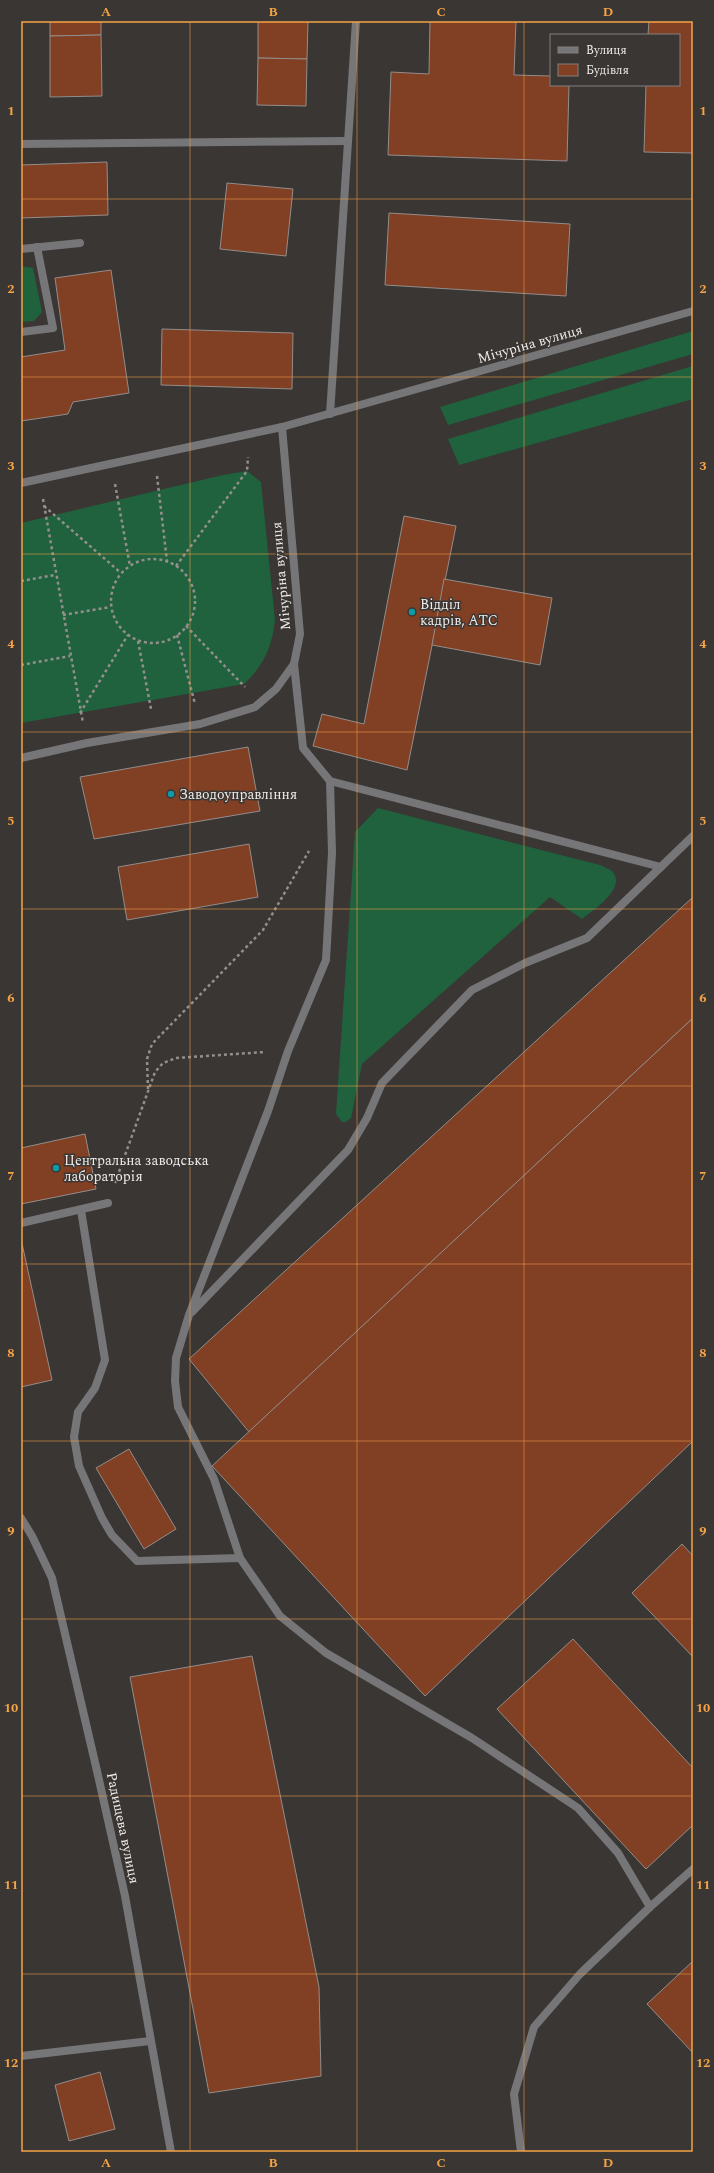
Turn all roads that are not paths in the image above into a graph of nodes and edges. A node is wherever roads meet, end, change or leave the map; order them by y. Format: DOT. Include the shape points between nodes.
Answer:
graph roads {
  1 [pos="356,21"];
  2 [pos="348,141"];
  3 [pos="21,144"];
  4 [pos="80,243"];
  5 [pos="37,247"];
  6 [pos="21,249"];
  7 [pos="693,311"];
  8 [pos="21,332"];
  9 [pos="330,414"];
  10 [pos="282,427"];
  11 [pos="21,483"];
  12 [pos="294,664"];
  13 [pos="21,758"];
  14 [pos="330,782"];
  15 [pos="693,836"];
  16 [pos="661,867"];
  17 [pos="108,1202"];
  18 [pos="81,1210"];
  19 [pos="21,1223"];
  20 [pos="189,1314"];
  21 [pos="21,1518"];
  22 [pos="240,1558"];
  23 [pos="693,1869"];
  24 [pos="650,1907"];
  25 [pos="150,2041"];
  26 [pos="21,2056"];
  27 [pos="171,2152"];
  28 [pos="521,2152"];
  1 -- 2 [label="street"];
  2 -- 3 [label="street"];
  2 -- 9 [label="street"];
  4 -- 5 [label="street"];
  5 -- 6 [label="street"];
  5 -- 8 [label="street" via="53,328"];
  7 -- 9 [label="street, Мічуріна вулиця"];
  9 -- 10 [label="street, Мічуріна вулиця"];
  10 -- 11 [label="street, Мічуріна вулиця"];
  10 -- 12 [label="street, Мічуріна вулиця" via="300,634"];
  12 -- 13 [label="street, Мічуріна вулиця" via="276,689 255,707 200,724 87,743"];
  12 -- 14 [label="street" via="304,748"];
  14 -- 16 [label="street"];
  14 -- 20 [label="street" via="332,853 326,960 288,1051 268,1111"];
  15 -- 16 [label="street"];
  16 -- 20 [label="street" via="587,938 525,963 472,990 382,1083 367,1118 348,1150"];
  17 -- 18 [label="street"];
  18 -- 19 [label="street"];
  18 -- 22 [label="street" via="106,1360 95,1388 78,1412 74,1437 79,1466 102,1518 112,1535 137,1560"];
  20 -- 22 [label="street" via="176,1358 178,1407 214,1479"];
  21 -- 25 [label="street, Радищева вулиця" via="54,1585 125,1896"];
  22 -- 24 [label="street" via="280,1616 326,1653 472,1738 578,1808 618,1853"];
  23 -- 24 [label="street"];
  24 -- 28 [label="street" via="580,1974 534,2027 514,2094"];
  25 -- 26 [label="street"];
  25 -- 27 [label="street, Радищева вулиця"];
}
